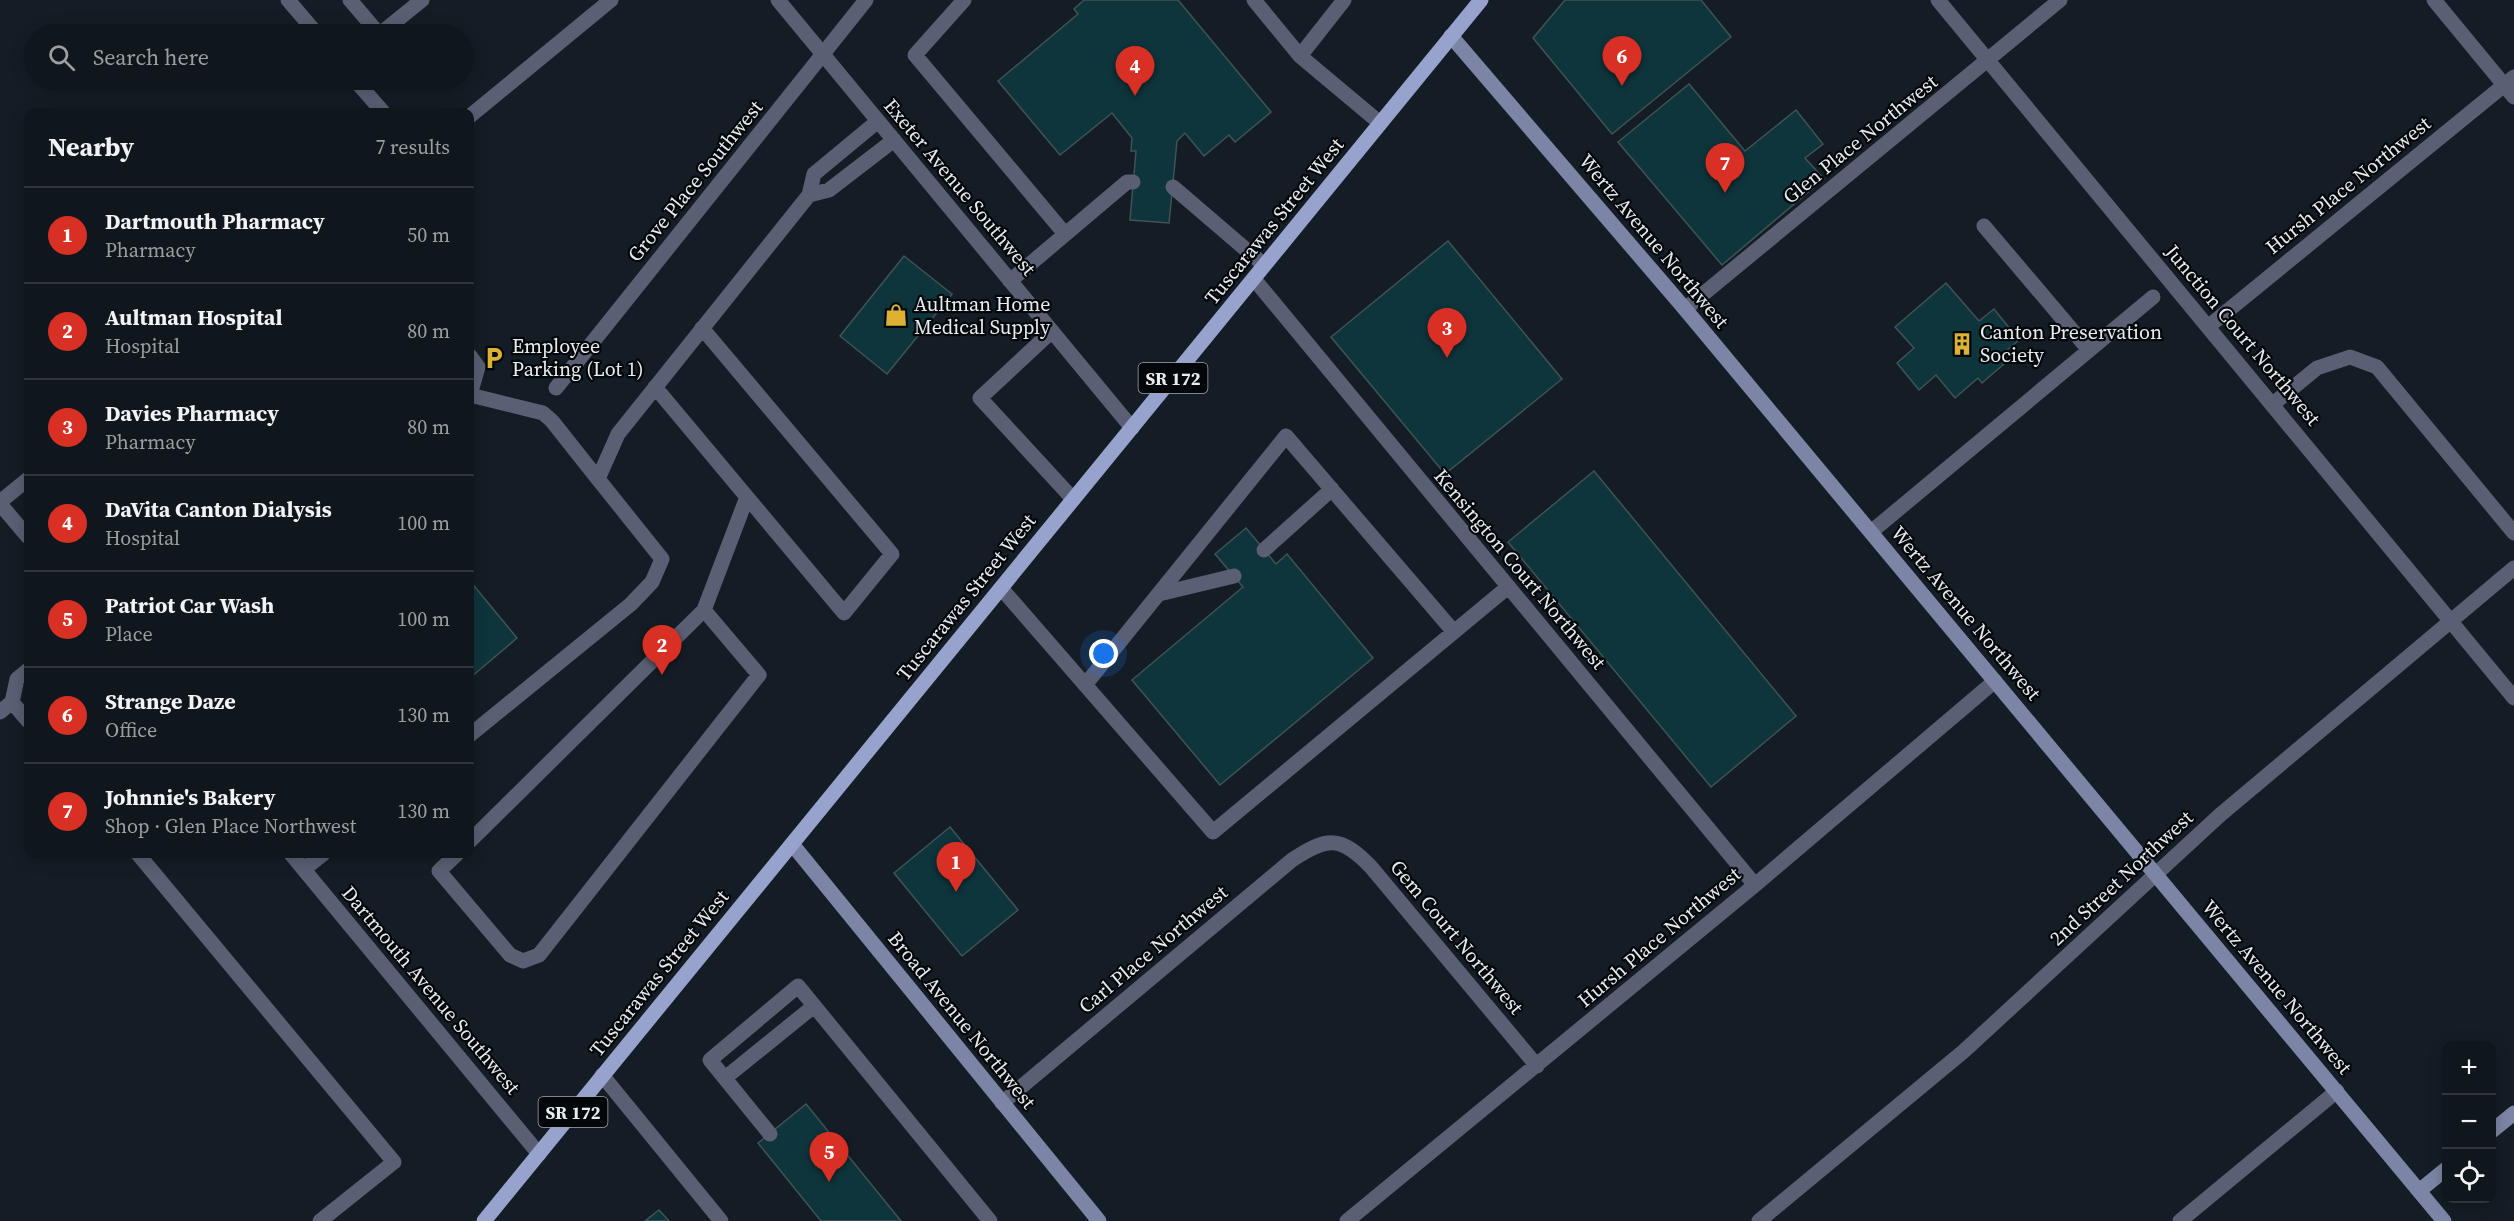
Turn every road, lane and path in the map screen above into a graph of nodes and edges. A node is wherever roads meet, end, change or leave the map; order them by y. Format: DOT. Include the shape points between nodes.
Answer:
graph roads {
  1 [pos="288,0"];
  2 [pos="350,0"];
  3 [pos="422,0"];
  4 [pos="611,0"];
  5 [pos="778,0"];
  6 [pos="866,0"];
  7 [pos="964,0"];
  8 [pos="1254,0"];
  9 [pos="1344,0"];
  10 [pos="1481,0"];
  11 [pos="1938,0"];
  12 [pos="2060,0"];
  13 [pos="2434,0"];
  14 [pos="308,24"];
  15 [pos="370,24"];
  16 [pos="392,24"];
  17 [pos="1451,36"];
  18 [pos="823,55"];
  19 [pos="1300,56"];
  20 [pos="1988,60"];
  21 [pos="2511,86"];
  22 [pos="364,90"];
  23 [pos="380,108"];
  24 [pos="474,113"];
  25 [pos="878,121"];
  26 [pos="1380,123"];
  27 [pos="894,140"];
  28 [pos="1133,182"];
  29 [pos="1173,187"];
  30 [pos="809,195"];
  31 [pos="1984,226"];
  32 [pos="1065,234"];
  33 [pos="1264,265"];
  34 [pos="1254,279"];
  35 [pos="1010,281"];
  36 [pos="2153,297"];
  37 [pos="1685,309"];
  38 [pos="2209,327"];
  39 [pos="702,328"];
  40 [pos="1052,331"];
  41 [pos="2089,350"];
  42 [pos="474,362"];
  43 [pos="474,381"];
  44 [pos="655,387"];
  45 [pos="556,388"];
  46 [pos="474,396"];
  47 [pos="2273,404"];
  48 [pos="1132,428"];
  49 [pos="598,479"];
  50 [pos="24,482"];
  51 [pos="1332,489"];
  52 [pos="747,497"];
  53 [pos="1073,499"];
  54 [pos="0,503"];
  55 [pos="24,532"];
  56 [pos="1871,532"];
  57 [pos="2514,533"];
  58 [pos="1264,550"];
  59 [pos="2514,568"];
  60 [pos="1234,576"];
  61 [pos="1508,587"];
  62 [pos="1001,588"];
  63 [pos="1158,594"];
  64 [pos="704,610"];
  65 [pos="2450,622"];
  66 [pos="1454,632"];
  67 [pos="24,674"];
  68 [pos="1995,681"];
  69 [pos="1085,685"];
  70 [pos="2514,698"];
  71 [pos="12,702"];
  72 [pos="24,702"];
  73 [pos="0,712"];
  74 [pos="24,717"];
  75 [pos="474,732"];
  76 [pos="474,837"];
  77 [pos="1339,842"];
  78 [pos="792,844"];
  79 [pos="141,858"];
  80 [pos="294,858"];
  81 [pos="318,858"];
  82 [pos="453,858"];
  83 [pos="304,869"];
  84 [pos="2157,875"];
  85 [pos="1755,885"];
  86 [pos="814,1006"];
  87 [pos="1537,1066"];
  88 [pos="602,1075"];
  89 [pos="725,1078"];
  90 [pos="2337,1091"];
  91 [pos="1002,1103"];
  92 [pos="2514,1113"];
  93 [pos="2496,1128"];
  94 [pos="770,1134"];
  95 [pos="539,1154"];
  96 [pos="2442,1172"];
  97 [pos="2419,1191"];
  98 [pos="320,1221"];
  99 [pos="484,1221"];
  100 [pos="721,1221"];
  101 [pos="990,1221"];
  102 [pos="1099,1221"];
  103 [pos="1347,1221"];
  104 [pos="1759,1221"];
  105 [pos="2180,1221"];
  106 [pos="2444,1221"];
  1 -- 14 [label="street"];
  2 -- 15 [label="street"];
  3 -- 16 [label="street"];
  4 -- 24 [label="street"];
  5 -- 18 [label="street, Exeter Avenue Southwest"];
  6 -- 18 [label="street, Grove Place Southwest"];
  7 -- 32 [label="street" via="915,55"];
  8 -- 19 [label="street"];
  9 -- 19 [label="street"];
  10 -- 17 [label="main road, Tuscarawas Street West / SR 172"];
  11 -- 20 [label="street, Junction Court Northwest"];
  12 -- 20 [label="street, Glen Place Northwest"];
  13 -- 21 [label="street"];
  17 -- 26 [label="main road, Tuscarawas Street West / SR 172"];
  17 -- 37 [label="main road, Wertz Avenue Northwest"];
  18 -- 25 [label="street, Exeter Avenue Southwest"];
  18 -- 45 [label="street, Grove Place Southwest"];
  19 -- 26 [label="street"];
  20 -- 37 [label="street, Glen Place Northwest"];
  20 -- 38 [label="street, Junction Court Northwest"];
  21 -- 38 [label="street, Hursh Place Northwest"];
  22 -- 23 [label="street"];
  25 -- 27 [label="street, Exeter Avenue Southwest"];
  25 -- 30 [label="street" via="814,174"];
  26 -- 33 [label="main road, Tuscarawas Street West / SR 172"];
  27 -- 30 [label="street" via="829,190"];
  27 -- 35 [label="street, Exeter Avenue Southwest"];
  28 -- 32 [label="street" via="1126,182"];
  29 -- 33 [label="street"];
  30 -- 39 [label="street"];
  31 -- 41 [label="street"];
  32 -- 35 [label="street"];
  33 -- 34 [label="main road, Tuscarawas Street West / SR 172"];
  34 -- 48 [label="main road, Tuscarawas Street West / SR 172"];
  34 -- 61 [label="street, Kensington Court Northwest"];
  35 -- 40 [label="street, Exeter Avenue Southwest"];
  36 -- 41 [label="street"];
  37 -- 56 [label="main road, Wertz Avenue Northwest"];
  38 -- 47 [label="street, Junction Court Northwest"];
  39 -- 44 [label="street"];
  39 -- 52 [label="street" via="892,554 844,612"];
  40 -- 48 [label="street, Exeter Avenue Southwest"];
  40 -- 53 [label="street" via="980,398"];
  41 -- 56 [label="street"];
  42 -- 43 [label="street" via="478,367"];
  44 -- 49 [label="street" via="618,434"];
  44 -- 52 [label="street"];
  46 -- 49 [label="street" via="543,413"];
  47 -- 57 [label="street" via="2317,368 2350,357 2377,366"];
  47 -- 65 [label="street, Junction Court Northwest"];
  48 -- 53 [label="main road, Tuscarawas Street West / SR 172"];
  49 -- 75 [label="street" via="662,559 652,582 631,604"];
  50 -- 54 [label="street"];
  51 -- 58 [label="street"];
  51 -- 63 [label="street" via="1286,436"];
  51 -- 66 [label="street"];
  52 -- 64 [label="street"];
  53 -- 62 [label="main road, Tuscarawas Street West / SR 172"];
  54 -- 55 [label="street"];
  56 -- 68 [label="main road, Wertz Avenue Northwest"];
  59 -- 65 [label="street, 2nd Street Northwest"];
  60 -- 63 [label="street"];
  61 -- 66 [label="street"];
  61 -- 85 [label="street, Kensington Court Northwest"];
  62 -- 69 [label="street"];
  62 -- 78 [label="main road, Tuscarawas Street West / SR 172"];
  63 -- 69 [label="street"];
  64 -- 76 [label="street"];
  64 -- 82 [label="street" via="759,675 539,955 523,962 510,955 439,871"];
  65 -- 70 [label="street, Junction Court Northwest"];
  65 -- 84 [label="street, 2nd Street Northwest" via="2220,814"];
  66 -- 69 [label="street" via="1213,832"];
  67 -- 71 [label="street" via="17,680"];
  68 -- 84 [label="main road, Wertz Avenue Northwest"];
  68 -- 85 [label="street, Hursh Place Northwest"];
  71 -- 72 [label="street"];
  71 -- 73 [label="street"];
  71 -- 74 [label="street"];
  77 -- 87 [label="street, Gem Court Northwest" via="1356,851 1371,867"];
  77 -- 91 [label="street, Carl Place Northwest" via="1308,849 1292,860"];
  78 -- 88 [label="main road, Tuscarawas Street West / SR 172"];
  78 -- 91 [label="main road, Broad Avenue Northwest"];
  79 -- 98 [label="street" via="394,1162"];
  80 -- 83 [label="street, Dartmouth Avenue Southwest"];
  81 -- 83 [label="street"];
  83 -- 95 [label="street, Dartmouth Avenue Southwest"];
  84 -- 90 [label="main road, Wertz Avenue Northwest"];
  84 -- 104 [label="street, 2nd Street Northwest" via="1964,1051"];
  85 -- 87 [label="street, Hursh Place Northwest"];
  86 -- 89 [label="street"];
  86 -- 89 [label="street" via="798,986 710,1060"];
  86 -- 101 [label="street"];
  87 -- 103 [label="street, Hursh Place Northwest"];
  88 -- 95 [label="main road, Tuscarawas Street West / SR 172"];
  88 -- 100 [label="street"];
  89 -- 94 [label="street"];
  90 -- 97 [label="main road, Wertz Avenue Northwest"];
  90 -- 105 [label="street"];
  91 -- 102 [label="main road, Broad Avenue Northwest"];
  92 -- 93 [label="main road"];
  95 -- 99 [label="main road, Tuscarawas Street West / SR 172"];
  96 -- 97 [label="main road"];
  97 -- 106 [label="main road, Wertz Avenue Northwest"];
}
